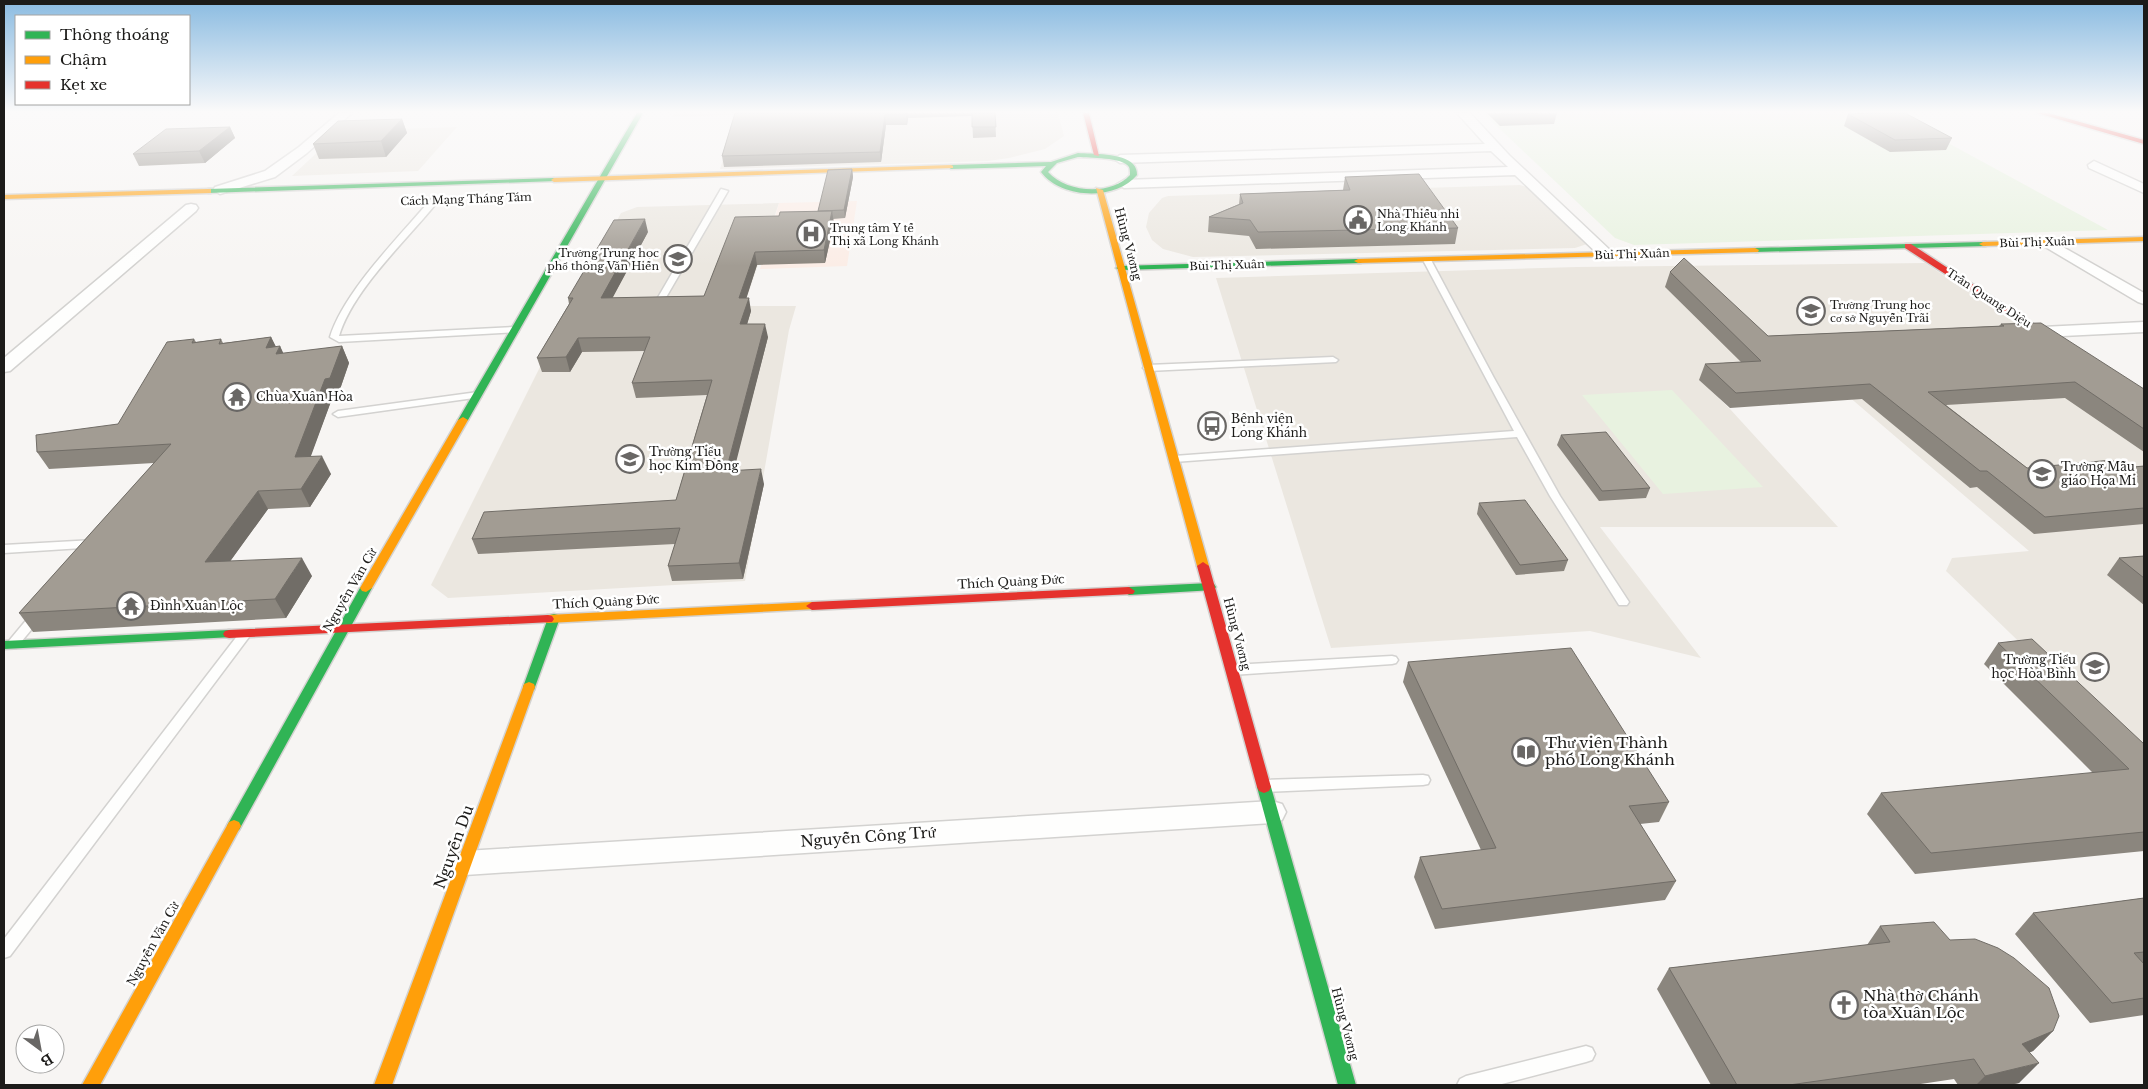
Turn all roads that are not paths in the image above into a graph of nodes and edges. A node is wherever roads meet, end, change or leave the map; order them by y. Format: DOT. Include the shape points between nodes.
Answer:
graph roads {
  1 [pos="284,164"];
  2 [pos="612,164"];
  3 [pos="1049,164"];
  4 [pos="1128,164"];
  5 [pos="1361,164"];
  6 [pos="1511,164"];
  7 [pos="2094,165"];
  8 [pos="1519,171"];
  9 [pos="1135,173"];
  10 [pos="604,178"];
  11 [pos="1124,184"];
  12 [pos="2144,189"];
  13 [pos="220,190"];
  14 [pos="1099,190"];
  15 [pos="724,191"];
  16 [pos="4,197"];
  17 [pos="440,200"];
  18 [pos="416,201"];
  19 [pos="196,208"];
  20 [pos="171,209"];
  21 [pos="2144,239"];
  22 [pos="2047,242"];
  23 [pos="1908,246"];
  24 [pos="1606,254"];
  25 [pos="1427,260"];
  26 [pos="1120,268"];
  27 [pos="2144,299"];
  28 [pos="658,306"];
  29 [pos="2144,326"];
  30 [pos="515,330"];
  31 [pos="2042,332"];
  32 [pos="2074,353"];
  33 [pos="1333,360"];
  34 [pos="4,367"];
  35 [pos="1148,368"];
  36 [pos="478,395"];
  37 [pos="338,414"];
  38 [pos="1520,434"];
  39 [pos="1174,459"];
  40 [pos="4,549"];
  41 [pos="86,558"];
  42 [pos="1210,586"];
  43 [pos="1623,602"];
  44 [pos="43,609"];
  45 [pos="554,618"];
  46 [pos="343,628"];
  47 [pos="245,633"];
  48 [pos="8,645"];
  49 [pos="1392,660"];
  50 [pos="1232,670"];
  51 [pos="1423,780"];
  52 [pos="1265,786"];
  53 [pos="1272,812"];
  54 [pos="465,862"];
  55 [pos="4,950"];
  56 [pos="1586,1054"];
  57 [pos="91,1085"];
  58 [pos="383,1085"];
  59 [pos="1347,1085"];
  60 [pos="1466,1085"];
  1 -- 13 [label="street" via="270,174"];
  2 -- 10 [label="main road, Nguyễn Văn Cừ"];
  3 -- 10 [label="main road, Cách Mạng Tháng Tám"];
  3 -- 14 [label="main road" via="1043,180 1078,190"];
  4 -- 9 [label="main road"];
  5 -- 9 [label="street"];
  6 -- 8 [label="street"];
  7 -- 12 [label="street"];
  8 -- 11 [label="street"];
  8 -- 24 [label="street"];
  9 -- 11 [label="main road"];
  10 -- 13 [label="main road, Cách Mạng Tháng Tám"];
  10 -- 30 [label="main road, Nguyễn Văn Cừ"];
  11 -- 14 [label="main road"];
  13 -- 16 [label="main road, Cách Mạng Tháng Tám"];
  14 -- 26 [label="main road, Hùng Vương"];
  15 -- 28 [label="lane"];
  17 -- 18 [label="main road, Cách Mạng Tháng Tám"];
  17 -- 30 [label="lane" via="364,285 339,322 334,337"];
  19 -- 20 [label="main road"];
  19 -- 34 [label="street"];
  21 -- 22 [label="main road, Bùi Thị Xuân"];
  22 -- 23 [label="main road, Bùi Thị Xuân"];
  22 -- 27 [label="street"];
  23 -- 24 [label="main road, Bùi Thị Xuân"];
  23 -- 31 [label="main road, Trần Quang Diệu"];
  24 -- 25 [label="main road, Bùi Thị Xuân"];
  25 -- 26 [label="main road, Bùi Thị Xuân"];
  25 -- 38 [label="lane"];
  26 -- 35 [label="main road, Hùng Vương"];
  29 -- 31 [label="street"];
  30 -- 36 [label="main road, Nguyễn Văn Cừ"];
  31 -- 32 [label="main road, Trần Quang Diệu"];
  33 -- 35 [label="lane"];
  35 -- 39 [label="main road, Hùng Vương"];
  36 -- 37 [label="lane"];
  36 -- 46 [label="main road, Nguyễn Văn Cừ"];
  38 -- 39 [label="lane"];
  38 -- 43 [label="lane" via="1555,496"];
  39 -- 42 [label="main road, Hùng Vương"];
  40 -- 41 [label="lane" via="101,541"];
  42 -- 45 [label="main road, Thích Quảng Đức"];
  42 -- 50 [label="main road, Hùng Vương"];
  44 -- 48 [label="lane"];
  45 -- 46 [label="main road, Thích Quảng Đức"];
  45 -- 54 [label="main road, Nguyễn Du"];
  46 -- 47 [label="main road, Thích Quảng Đức"];
  46 -- 57 [label="main road, Nguyễn Văn Cừ"];
  47 -- 48 [label="main road, Thích Quảng Đức"];
  47 -- 55 [label="lane"];
  49 -- 50 [label="lane"];
  50 -- 52 [label="main road, Hùng Vương"];
  51 -- 52 [label="lane"];
  52 -- 53 [label="main road, Hùng Vương"];
  53 -- 54 [label="street, Nguyễn Công Trứ"];
  53 -- 59 [label="main road, Hùng Vương"];
  54 -- 58 [label="main road, Nguyễn Du"];
  56 -- 60 [label="lane"];
}
